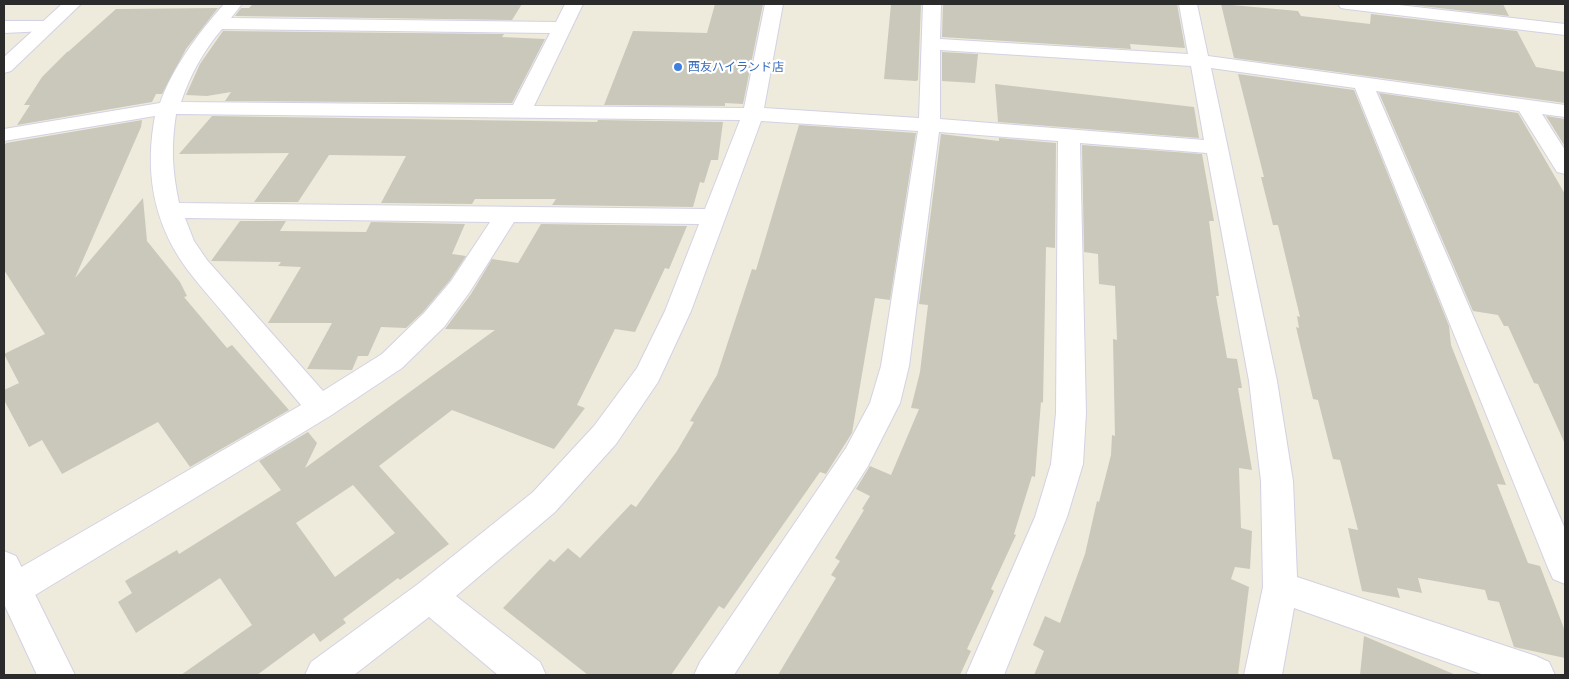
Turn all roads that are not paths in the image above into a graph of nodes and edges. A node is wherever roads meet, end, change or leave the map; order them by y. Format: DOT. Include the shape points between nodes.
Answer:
graph roads {
  1 [pos="72,4"];
  2 [pos="233,4"];
  3 [pos="574,4"];
  4 [pos="774,4"];
  5 [pos="932,4"];
  6 [pos="1188,4"];
  7 [pos="1348,4"];
  8 [pos="216,23"];
  9 [pos="46,26"];
  10 [pos="4,27"];
  11 [pos="562,28"];
  12 [pos="1565,30"];
  13 [pos="932,44"];
  14 [pos="1200,61"];
  15 [pos="4,67"];
  16 [pos="1362,84"];
  17 [pos="1526,106"];
  18 [pos="166,108"];
  19 [pos="1565,111"];
  20 [pos="520,113"];
  21 [pos="754,114"];
  22 [pos="929,125"];
  23 [pos="4,135"];
  24 [pos="1068,135"];
  25 [pos="1216,147"];
  26 [pos="1565,167"];
  27 [pos="170,210"];
  28 [pos="506,215"];
  29 [pos="713,217"];
  30 [pos="320,408"];
  31 [pos="1565,568"];
  32 [pos="9,578"];
  33 [pos="1280,587"];
  34 [pos="430,596"];
  35 [pos="56,675"];
  36 [pos="324,675"];
  37 [pos="527,675"];
  38 [pos="713,675"];
  39 [pos="985,675"];
  40 [pos="1263,675"];
  41 [pos="1536,675"];
  1 -- 9 [label="street"];
  2 -- 8 [label="street"];
  3 -- 11 [label="street"];
  4 -- 21 [label="street"];
  5 -- 13 [label="street"];
  6 -- 14 [label="street"];
  7 -- 12 [label="street"];
  8 -- 11 [label="street"];
  8 -- 18 [label="street" via="184,68"];
  9 -- 10 [label="street"];
  9 -- 15 [label="street"];
  11 -- 20 [label="street"];
  13 -- 14 [label="street"];
  13 -- 22 [label="street"];
  14 -- 16 [label="street"];
  14 -- 25 [label="street"];
  16 -- 17 [label="street"];
  16 -- 31 [label="street"];
  17 -- 19 [label="street"];
  17 -- 26 [label="street"];
  18 -- 20 [label="street"];
  18 -- 23 [label="street"];
  18 -- 27 [label="street" via="160,174"];
  20 -- 21 [label="street"];
  21 -- 22 [label="street"];
  21 -- 29 [label="street"];
  22 -- 24 [label="street"];
  22 -- 38 [label="street" via="896,366 885,403 857,457"];
  24 -- 25 [label="street"];
  24 -- 39 [label="street" via="1072,413 1066,464 1051,517"];
  25 -- 33 [label="street" via="1263,381 1277,481"];
  27 -- 28 [label="street"];
  27 -- 30 [label="street" via="183,243 207,276"];
  28 -- 29 [label="street"];
  28 -- 30 [label="street" via="460,287 434,320 392,361"];
  29 -- 34 [label="street" via="678,311 648,374 605,435 544,502"];
  30 -- 32 [label="street"];
  32 -- 35 [label="street"];
  33 -- 40 [label="street"];
  33 -- 41 [label="street"];
  34 -- 36 [label="street"];
  34 -- 37 [label="street"];
}
